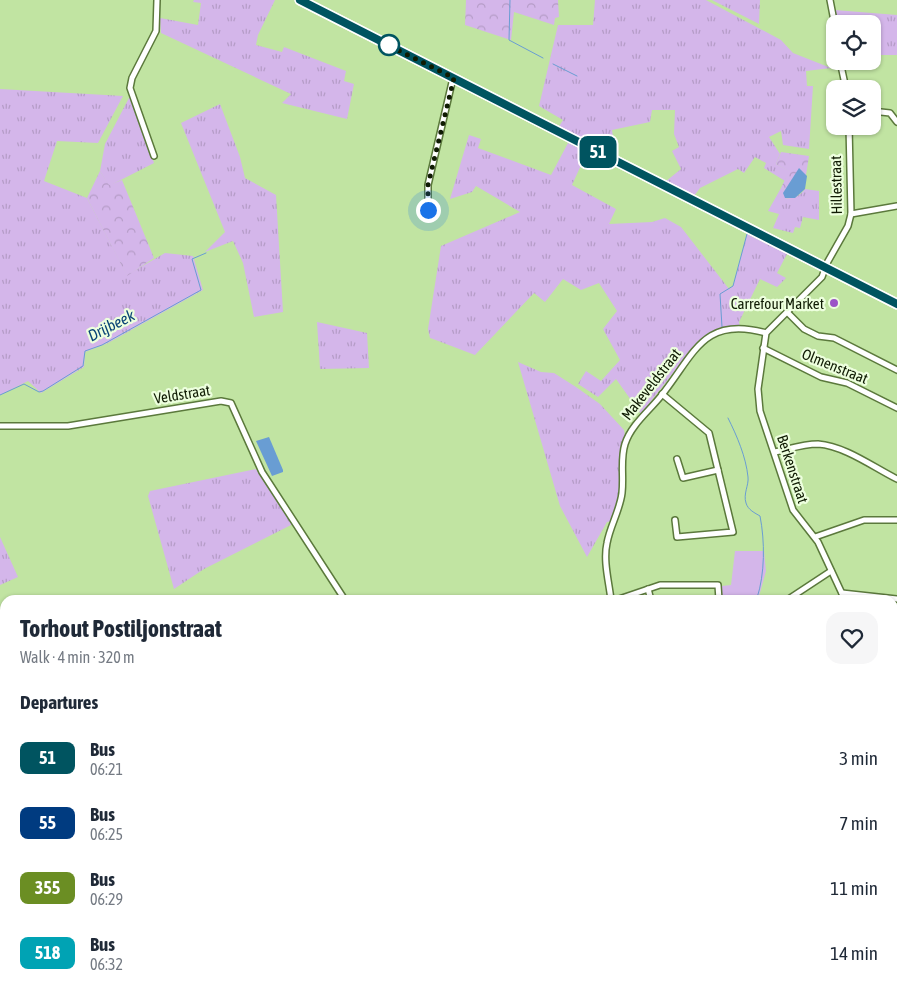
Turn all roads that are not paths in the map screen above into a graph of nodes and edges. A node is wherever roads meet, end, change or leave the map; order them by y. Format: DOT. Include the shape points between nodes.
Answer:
graph roads {
  1 [pos="157,0"];
  2 [pos="300,0"];
  3 [pos="830,0"];
  4 [pos="833,15"];
  5 [pos="454,78"];
  6 [pos="881,112"];
  7 [pos="897,122"];
  8 [pos="849,135"];
  9 [pos="154,156"];
  10 [pos="897,206"];
  11 [pos="428,210"];
  12 [pos="851,214"];
  13 [pos="825,267"];
  14 [pos="897,304"];
  15 [pos="788,313"];
  16 [pos="766,333"];
  17 [pos="762,348"];
  18 [pos="897,370"];
  19 [pos="662,394"];
  20 [pos="897,408"];
  21 [pos="0,426"];
  22 [pos="775,452"];
  23 [pos="677,459"];
  24 [pos="718,470"];
  25 [pos="897,479"];
  26 [pos="675,520"];
  27 [pos="897,520"];
  28 [pos="815,537"];
  29 [pos="831,571"];
  30 [pos="648,589"];
  31 [pos="842,593"];
  32 [pos="342,595"];
  33 [pos="611,595"];
  34 [pos="631,595"];
  35 [pos="650,595"];
  36 [pos="719,595"];
  37 [pos="795,595"];
  38 [pos="860,595"];
  1 -- 9 [label="street" via="156,31 130,88"];
  2 -- 5 [label="main road"];
  3 -- 4 [label="street"];
  5 -- 11 [label="street" via="428,185"];
  5 -- 13 [label="main road"];
  6 -- 7 [label="street" via="890,114"];
  8 -- 12 [label="street, Hillestraat"];
  10 -- 12 [label="street"];
  12 -- 13 [label="street, Hillestraat" via="848,226"];
  13 -- 14 [label="main road"];
  13 -- 15 [label="street" via="822,277"];
  15 -- 16 [label="street"];
  15 -- 18 [label="street" via="804,329 818,336 834,338"];
  16 -- 17 [label="street, Berkenstraat"];
  16 -- 19 [label="street, Makeveldstraat" via="729,328 716,332 699,343"];
  17 -- 20 [label="street, Olmenstraat" via="821,376 847,383"];
  17 -- 22 [label="street, Berkenstraat" via="758,374 759,404"];
  19 -- 24 [label="street" via="709,433"];
  19 -- 33 [label="street, Makeveldstraat" via="629,432 624,448 622,497 606,546"];
  21 -- 32 [label="street, Veldstraat" via="68,426 221,401 231,403 262,472"];
  22 -- 25 [label="street" via="804,445 826,446 847,453"];
  22 -- 28 [label="street, Berkenstraat" via="793,510"];
  23 -- 24 [label="street" via="683,478"];
  24 -- 26 [label="street" via="733,532 677,537"];
  27 -- 28 [label="street" via="864,520"];
  28 -- 29 [label="street, Berkenstraat"];
  29 -- 31 [label="street, Berkenstraat"];
  29 -- 37 [label="street"];
  30 -- 34 [label="street"];
  30 -- 35 [label="street"];
  30 -- 36 [label="street" via="672,584 718,584"];
  31 -- 38 [label="street"];
}
